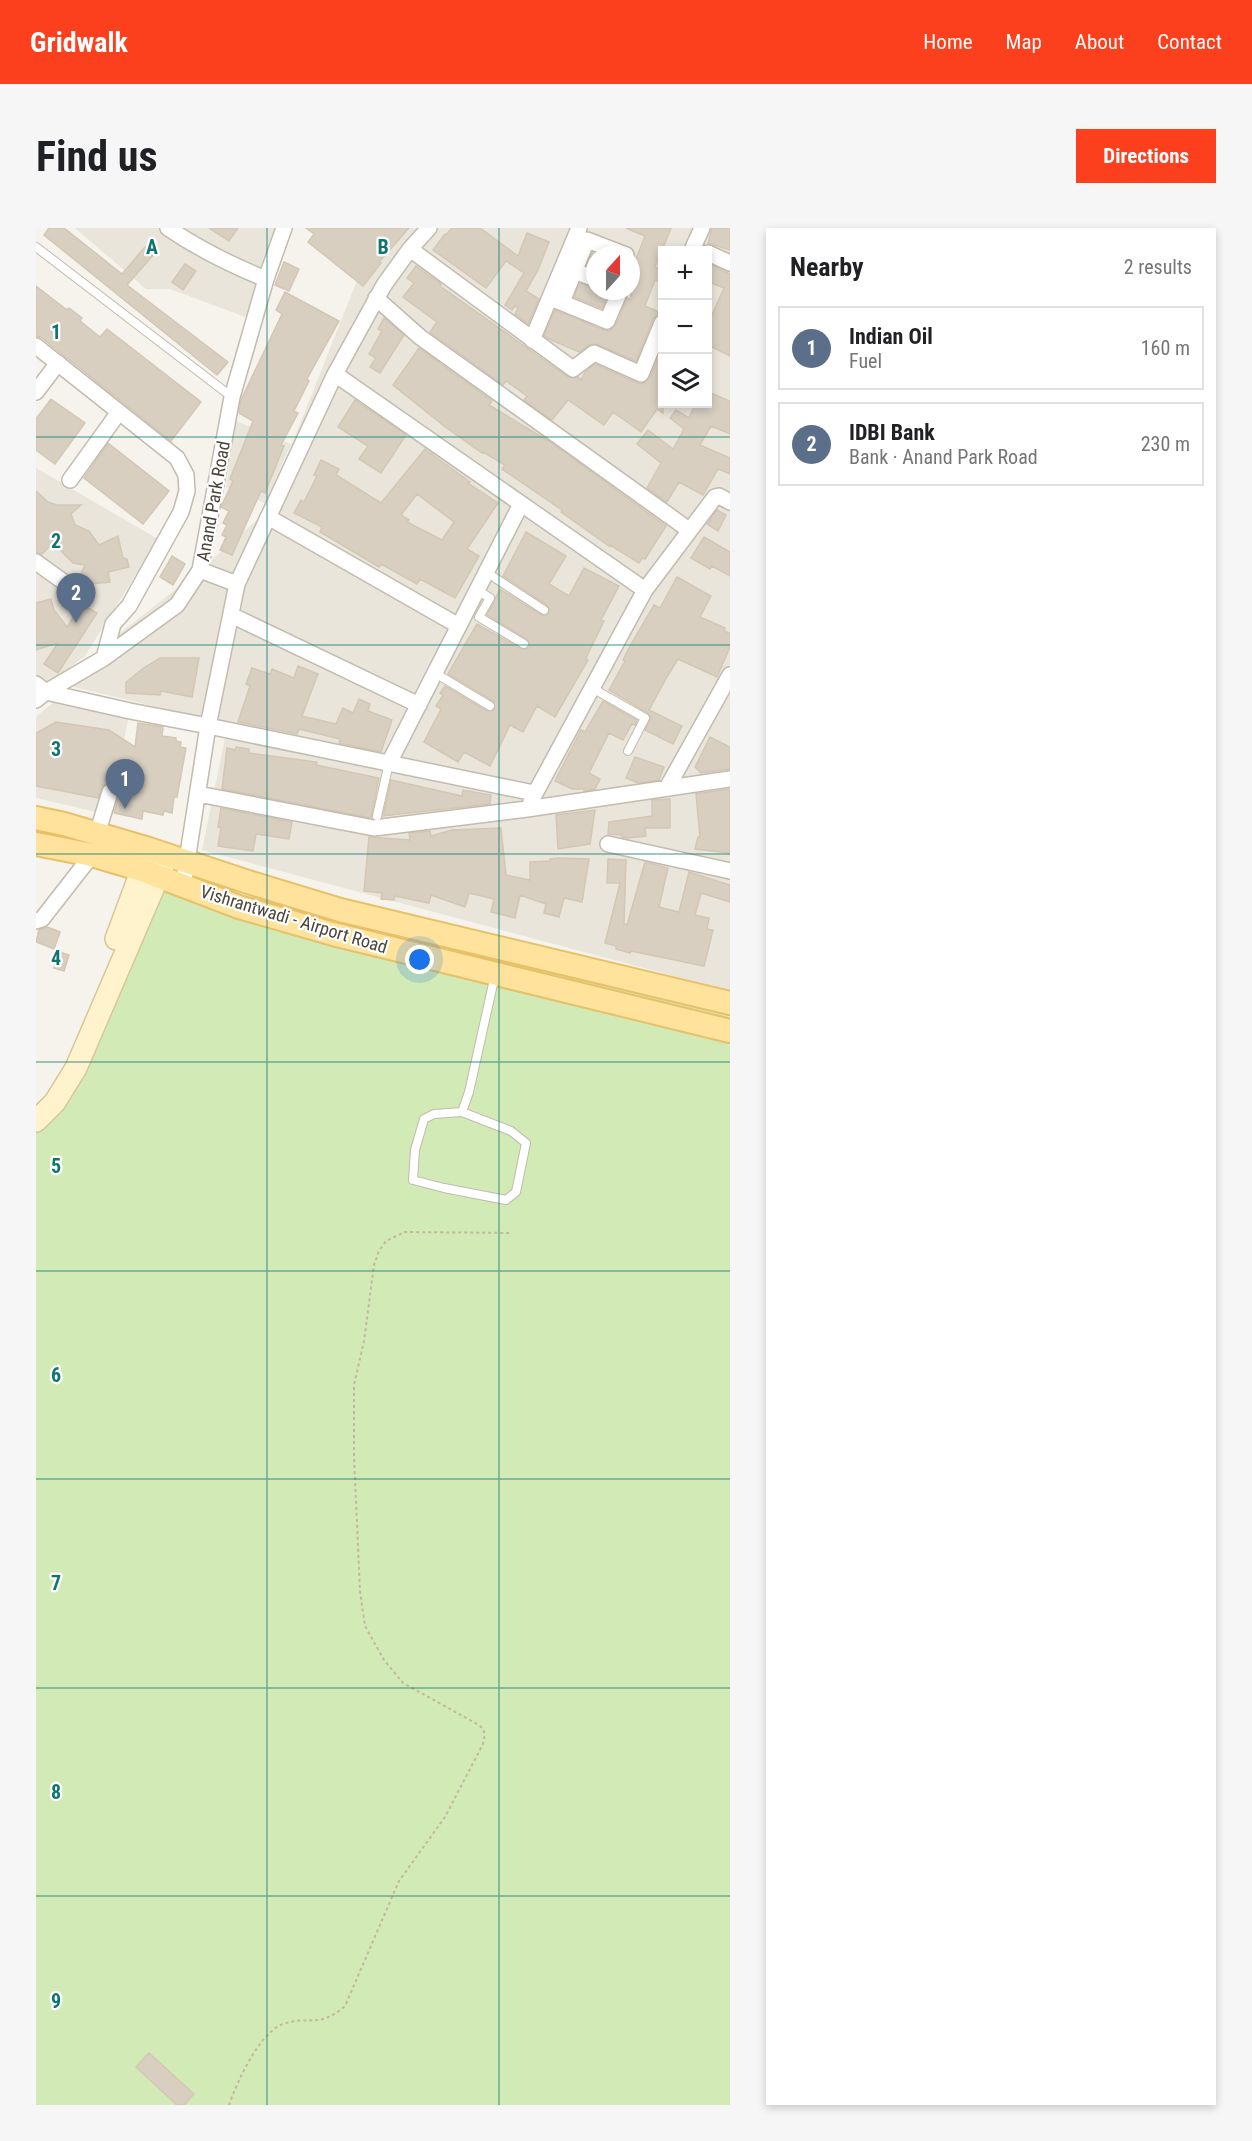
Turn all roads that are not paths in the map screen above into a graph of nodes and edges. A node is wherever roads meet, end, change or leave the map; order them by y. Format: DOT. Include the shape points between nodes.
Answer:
graph roads {
  1 [pos="168,228"];
  2 [pos="284,228"];
  3 [pos="429,228"];
  4 [pos="579,228"];
  5 [pos="702,228"];
  6 [pos="603,246"];
  7 [pos="700,246"];
  8 [pos="36,247"];
  9 [pos="410,249"];
  10 [pos="712,255"];
  11 [pos="730,263"];
  12 [pos="575,271"];
  13 [pos="586,275"];
  14 [pos="266,279"];
  15 [pos="376,298"];
  16 [pos="556,300"];
  17 [pos="616,300"];
  18 [pos="658,335"];
  19 [pos="532,340"];
  20 [pos="36,346"];
  21 [pos="58,363"];
  22 [pos="335,374"];
  23 [pos="36,392"];
  24 [pos="232,397"];
  25 [pos="119,412"];
  26 [pos="70,480"];
  27 [pos="730,502"];
  28 [pos="521,504"];
  29 [pos="268,517"];
  30 [pos="689,530"];
  31 [pos="36,562"];
  32 [pos="200,570"];
  33 [pos="486,572"];
  34 [pos="237,584"];
  35 [pos="72,588"];
  36 [pos="477,590"];
  37 [pos="645,590"];
  38 [pos="544,610"];
  39 [pos="231,615"];
  40 [pos="459,626"];
  41 [pos="524,644"];
  42 [pos="104,658"];
  43 [pos="435,673"];
  44 [pos="730,675"];
  45 [pos="592,688"];
  46 [pos="39,692"];
  47 [pos="419,705"];
  48 [pos="490,706"];
  49 [pos="208,726"];
  50 [pos="628,750"];
  51 [pos="389,763"];
  52 [pos="730,779"];
  53 [pos="668,788"];
  54 [pos="110,792"];
  55 [pos="534,793"];
  56 [pos="198,794"];
  57 [pos="527,809"];
  58 [pos="377,816"];
  59 [pos="36,818"];
  60 [pos="36,844"];
  61 [pos="608,844"];
  62 [pos="95,845"];
  63 [pos="161,863"];
  64 [pos="730,871"];
  65 [pos="36,921"];
  66 [pos="496,974"];
  67 [pos="730,1003"];
  68 [pos="730,1031"];
  69 [pos="36,1103"];
  70 [pos="462,1112"];
  71 [pos="36,1121"];
  1 -- 14 [label="street" via="232,266"];
  2 -- 14 [label="street, Anand Park Road"];
  3 -- 9 [label="street"];
  4 -- 16 [label="street"];
  5 -- 7 [label="street"];
  6 -- 12 [label="street" via="587,240"];
  8 -- 24 [label="lane"];
  9 -- 15 [label="street"];
  9 -- 19 [label="street"];
  10 -- 11 [label="street"];
  12 -- 13 [label="street"];
  12 -- 16 [label="street"];
  14 -- 24 [label="street, Anand Park Road"];
  15 -- 22 [label="street"];
  15 -- 30 [label="street" via="420,338"];
  16 -- 17 [label="street" via="608,321"];
  16 -- 19 [label="street"];
  18 -- 19 [label="street" via="641,374 594,353 573,369"];
  20 -- 21 [label="street"];
  21 -- 23 [label="street"];
  21 -- 25 [label="street"];
  22 -- 28 [label="street"];
  22 -- 29 [label="street"];
  24 -- 32 [label="street, Anand Park Road"];
  25 -- 26 [label="street"];
  25 -- 42 [label="street" via="177,458 186,476 187,491 181,512 129,606 113,624"];
  27 -- 30 [label="street" via="715,497"];
  28 -- 33 [label="street"];
  28 -- 37 [label="street"];
  29 -- 34 [label="street"];
  29 -- 40 [label="street"];
  30 -- 37 [label="street"];
  31 -- 35 [label="street"];
  32 -- 34 [label="street"];
  32 -- 42 [label="street, Anand Park Road" via="177,605"];
  33 -- 36 [label="street"];
  33 -- 38 [label="lane"];
  34 -- 39 [label="street"];
  36 -- 40 [label="street"];
  36 -- 41 [label="lane" via="489,598 479,617"];
  37 -- 45 [label="street"];
  39 -- 47 [label="street"];
  39 -- 49 [label="street"];
  40 -- 43 [label="street"];
  42 -- 46 [label="street, Anand Park Road"];
  43 -- 47 [label="street"];
  43 -- 48 [label="lane"];
  44 -- 53 [label="street"];
  45 -- 50 [label="lane" via="645,718"];
  45 -- 55 [label="street"];
  46 -- 49 [label="street"];
  47 -- 51 [label="street"];
  49 -- 51 [label="street"];
  49 -- 56 [label="street"];
  51 -- 55 [label="street"];
  51 -- 58 [label="lane"];
  52 -- 53 [label="street"];
  53 -- 57 [label="street"];
  54 -- 62 [label="street"];
  55 -- 57 [label="street"];
  56 -- 57 [label="street" via="374,828"];
  56 -- 63 [label="street"];
  59 -- 62 [label="main road, Vishrantwadi - Airport Road"];
  60 -- 62 [label="main road, Vishrantwadi - Airport Road"];
  61 -- 64 [label="street"];
  62 -- 63 [label="main road, Vishrantwadi - Airport Road"];
  62 -- 65 [label="street" via="42,919"];
  63 -- 66 [label="main road, Vishrantwadi - Airport Road" via="183,886 239,906 333,934"];
  63 -- 67 [label="main road, Vishrantwadi - Airport Road"];
  63 -- 69 [label="street" via="68,1058"];
  63 -- 71 [label="street" via="76,1068 55,1102"];
  66 -- 68 [label="main road, Vishrantwadi - Airport Road"];
  66 -- 70 [label="lane"];
  70 -- 70 [label="lane" via="434,1114 424,1119 413,1180 506,1200 516,1192 526,1143 511,1131"];
}
